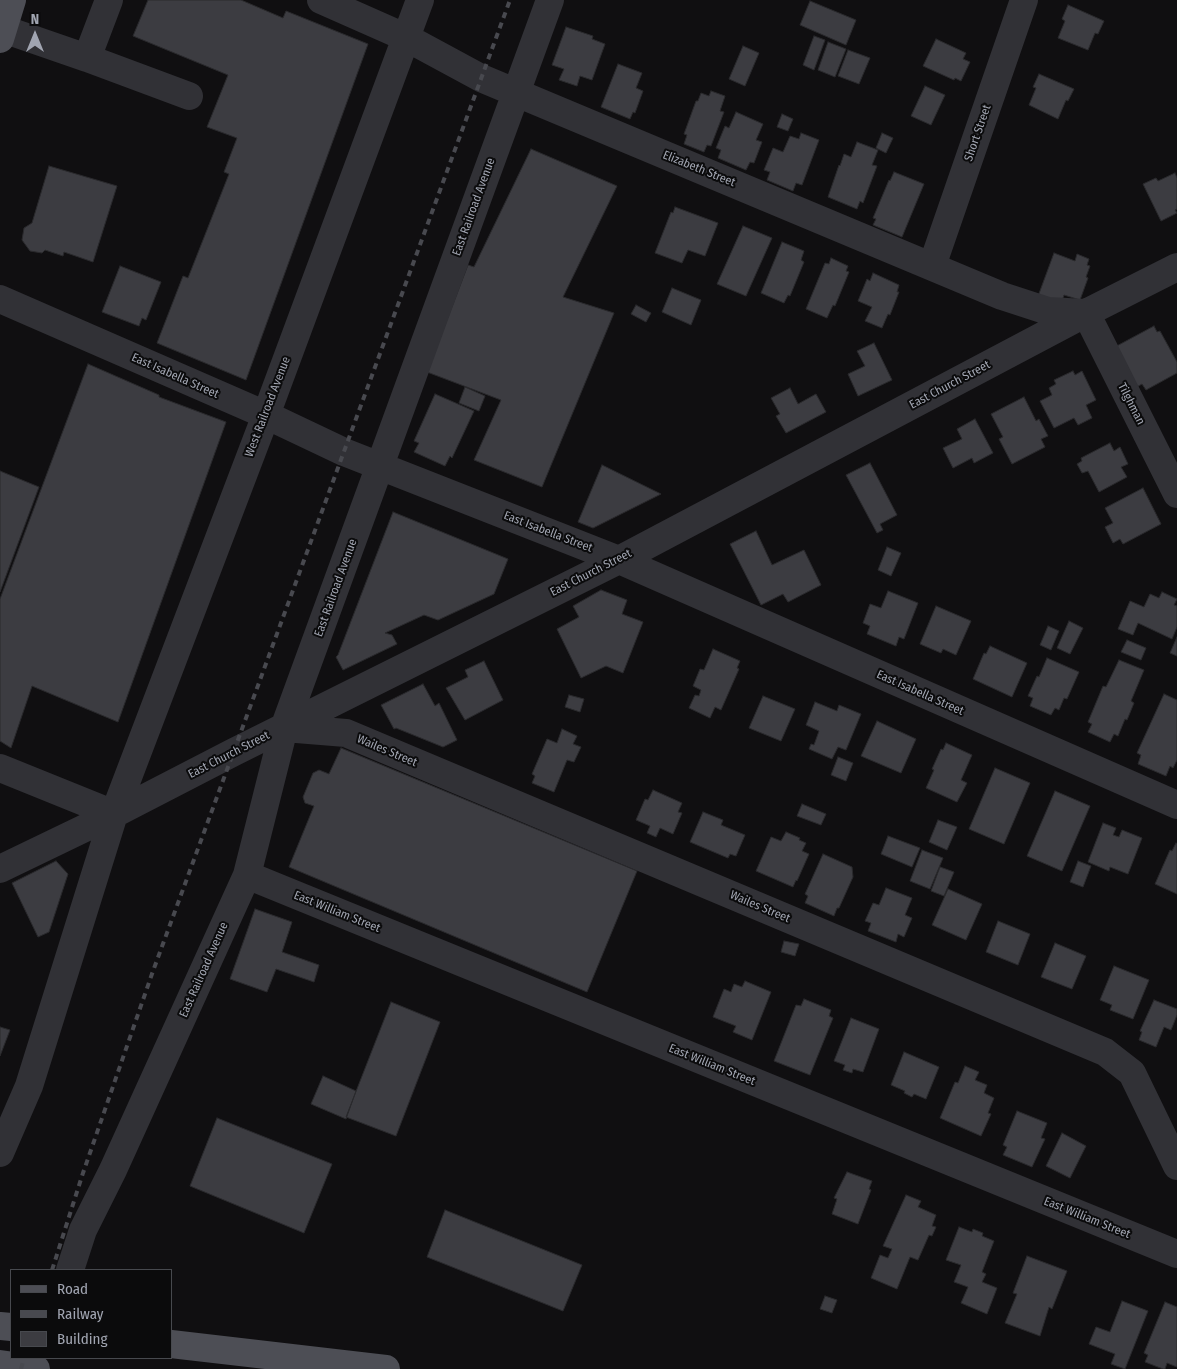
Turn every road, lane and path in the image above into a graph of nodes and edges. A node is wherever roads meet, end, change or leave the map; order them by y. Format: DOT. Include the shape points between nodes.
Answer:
graph roads {
  1 [pos="12,0"];
  2 [pos="109,0"];
  3 [pos="321,0"];
  4 [pos="420,0"];
  5 [pos="550,0"];
  6 [pos="1024,0"];
  7 [pos="2,34"];
  8 [pos="407,38"];
  9 [pos="87,58"];
  10 [pos="515,93"];
  11 [pos="189,96"];
  12 [pos="932,266"];
  13 [pos="1177,267"];
  14 [pos="0,299"];
  15 [pos="1086,313"];
  16 [pos="266,415"];
  17 [pos="380,467"];
  18 [pos="1177,494"];
  19 [pos="619,560"];
  20 [pos="284,728"];
  21 [pos="0,768"];
  22 [pos="1177,805"];
  23 [pos="114,814"];
  24 [pos="0,869"];
  25 [pos="247,876"];
  26 [pos="0,1154"];
  27 [pos="1177,1166"];
  28 [pos="1177,1254"];
  29 [pos="70,1269"];
  30 [pos="172,1344"];
  31 [pos="0,1364"];
  32 [pos="36,1369"];
  33 [pos="386,1369"];
  1 -- 7 [label="main road"];
  2 -- 9 [label="street"];
  3 -- 8 [label="street, Elizabeth Street"];
  4 -- 8 [label="street, West Railroad Avenue"];
  5 -- 10 [label="street, East Railroad Avenue"];
  6 -- 12 [label="street, Short Street"];
  7 -- 9 [label="street"];
  8 -- 10 [label="street, Elizabeth Street"];
  8 -- 16 [label="street, West Railroad Avenue"];
  9 -- 11 [label="street"];
  10 -- 12 [label="street, Elizabeth Street"];
  10 -- 17 [label="street, East Railroad Avenue"];
  12 -- 15 [label="street, Elizabeth Street" via="1002,296 1048,311"];
  13 -- 15 [label="street, East Church Street"];
  14 -- 16 [label="street, East Isabella Street"];
  15 -- 18 [label="street, Tilghman"];
  15 -- 19 [label="street, East Church Street"];
  16 -- 17 [label="street, East Isabella Street"];
  16 -- 23 [label="street, West Railroad Avenue"];
  17 -- 19 [label="street, East Isabella Street"];
  17 -- 20 [label="street, East Railroad Avenue"];
  19 -- 20 [label="street, East Church Street"];
  19 -- 22 [label="street, East Isabella Street"];
  20 -- 23 [label="street, East Church Street"];
  20 -- 25 [label="street, East Railroad Avenue"];
  20 -- 27 [label="street, Wailes Street" via="346,733 1105,1052 1132,1073"];
  21 -- 23 [label="street"];
  23 -- 24 [label="street, East Church Street"];
  23 -- 26 [label="street, West Railroad Avenue" via="29,1086"];
  25 -- 28 [label="street, East William Street"];
  25 -- 29 [label="street, East Railroad Avenue" via="83,1230"];
  30 -- 33 [label="main road"];
  31 -- 32 [label="main road"];
}
